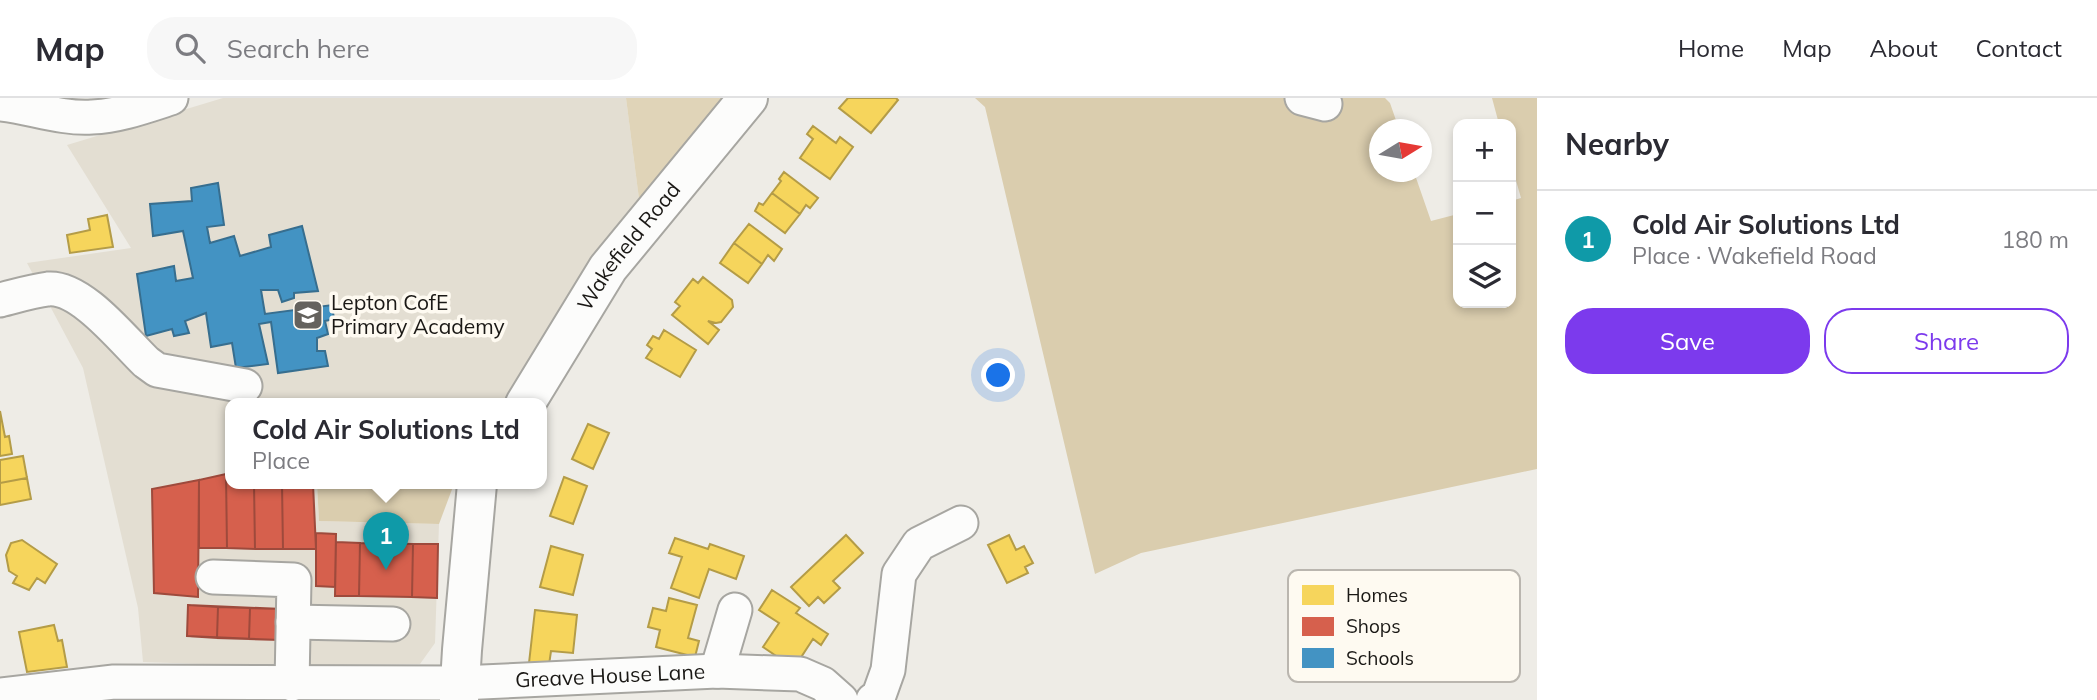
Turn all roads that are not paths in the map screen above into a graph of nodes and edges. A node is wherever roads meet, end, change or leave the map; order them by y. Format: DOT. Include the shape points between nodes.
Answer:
graph roads {
  1 [pos="171,98"];
  2 [pos="748,98"];
  3 [pos="0,104"];
  4 [pos="0,300"];
  5 [pos="245,386"];
  6 [pos="529,398"];
  7 [pos="477,489"];
  8 [pos="961,523"];
  9 [pos="213,577"];
  10 [pos="735,610"];
  11 [pos="293,622"];
  12 [pos="393,624"];
  13 [pos="717,671"];
  14 [pos="292,684"];
  15 [pos="460,692"];
  16 [pos="0,695"];
  17 [pos="841,700"];
  18 [pos="873,700"];
  1 -- 3 [label="street" via="92,117"];
  2 -- 6 [label="highway, Wakefield Road" via="608,268"];
  4 -- 5 [label="street" via="50,289 69,292 85,301 157,370"];
  7 -- 15 [label="highway"];
  8 -- 18 [label="street" via="919,544 899,574 888,670 878,698"];
  9 -- 11 [label="street" via="294,580"];
  10 -- 13 [label="street, Greave House Lane"];
  11 -- 12 [label="street"];
  11 -- 14 [label="street"];
  13 -- 15 [label="street, Greave House Lane"];
  13 -- 17 [label="street, Greave House Lane" via="800,674 823,684"];
  14 -- 15 [label="street, Greave House Lane"];
  14 -- 16 [label="street, Greave House Lane" via="114,682"];
}
